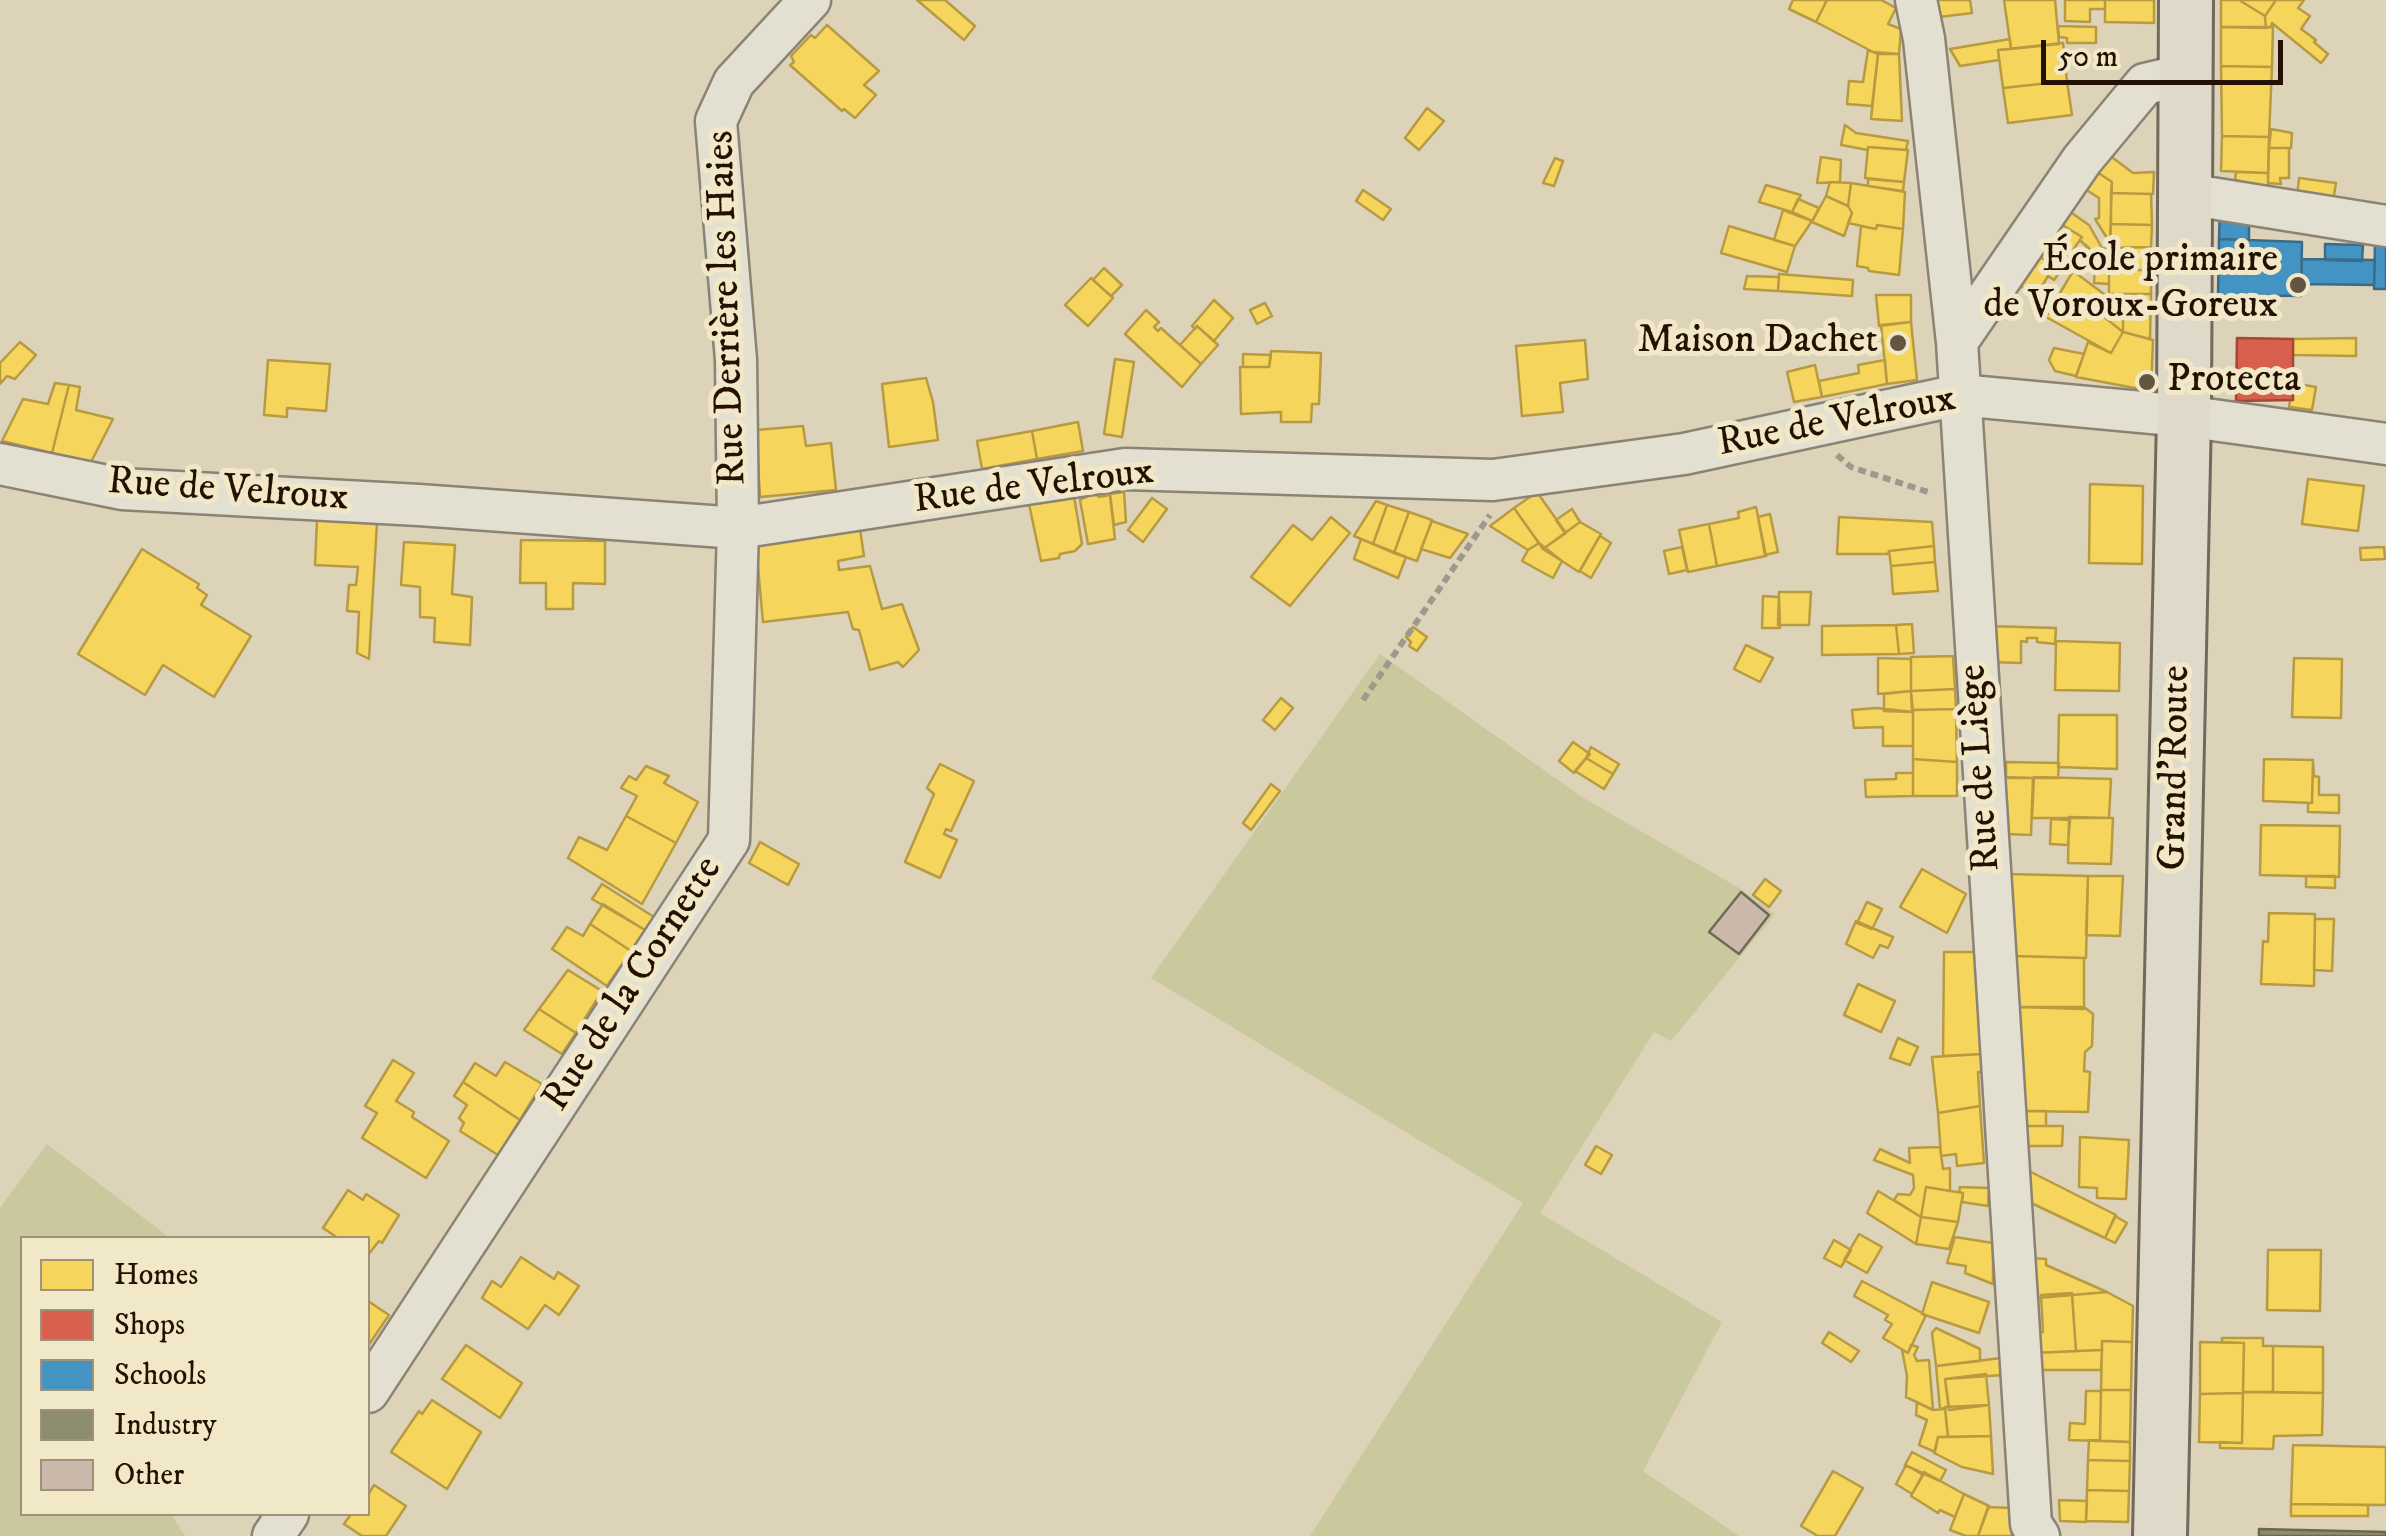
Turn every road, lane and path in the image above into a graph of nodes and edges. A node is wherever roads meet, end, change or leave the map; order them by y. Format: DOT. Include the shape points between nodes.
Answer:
graph roads {
  1 [pos="810,0"];
  2 [pos="1916,0"];
  3 [pos="2186,0"];
  4 [pos="2188,74"];
  5 [pos="2186,194"];
  6 [pos="2386,226"];
  7 [pos="1956,342"];
  8 [pos="1959,395"];
  9 [pos="2184,416"];
  10 [pos="1808,427"];
  11 [pos="2386,444"];
  12 [pos="0,464"];
  13 [pos="1516,477"];
  14 [pos="1966,504"];
  15 [pos="738,528"];
  16 [pos="1363,700"];
  17 [pos="370,1389"];
  18 [pos="2039,1536"];
  19 [pos="2160,1536"];
  1 -- 15 [label="street, Rue Derrière les Haies" via="734,82 716,121 736,360"];
  2 -- 7 [label="street, Rue de Liège"];
  3 -- 4 [label="main road, Grand'Route"];
  4 -- 5 [label="main road, Grand'Route"];
  4 -- 7 [label="street" via="2145,84 2082,160"];
  5 -- 6 [label="street"];
  5 -- 9 [label="main road, Grand'Route"];
  7 -- 8 [label="street, Rue de Liège"];
  8 -- 9 [label="street, Rue de Velroux"];
  8 -- 10 [label="street, Rue de Velroux"];
  8 -- 14 [label="street, Rue de Liège"];
  9 -- 11 [label="street, Rue de Velroux"];
  9 -- 19 [label="main road, Grand'Route"];
  10 -- 13 [label="street, Rue de Velroux" via="1684,454"];
  10 -- 14 [label="path" via="1851,468"];
  12 -- 15 [label="street, Rue de Velroux" via="122,489"];
  13 -- 15 [label="street, Rue de Velroux" via="1124,469"];
  13 -- 16 [label="path"];
  14 -- 18 [label="street, Rue de Liège" via="2031,1524"];
  15 -- 17 [label="street, Rue de la Cornette" via="729,840"];
}
